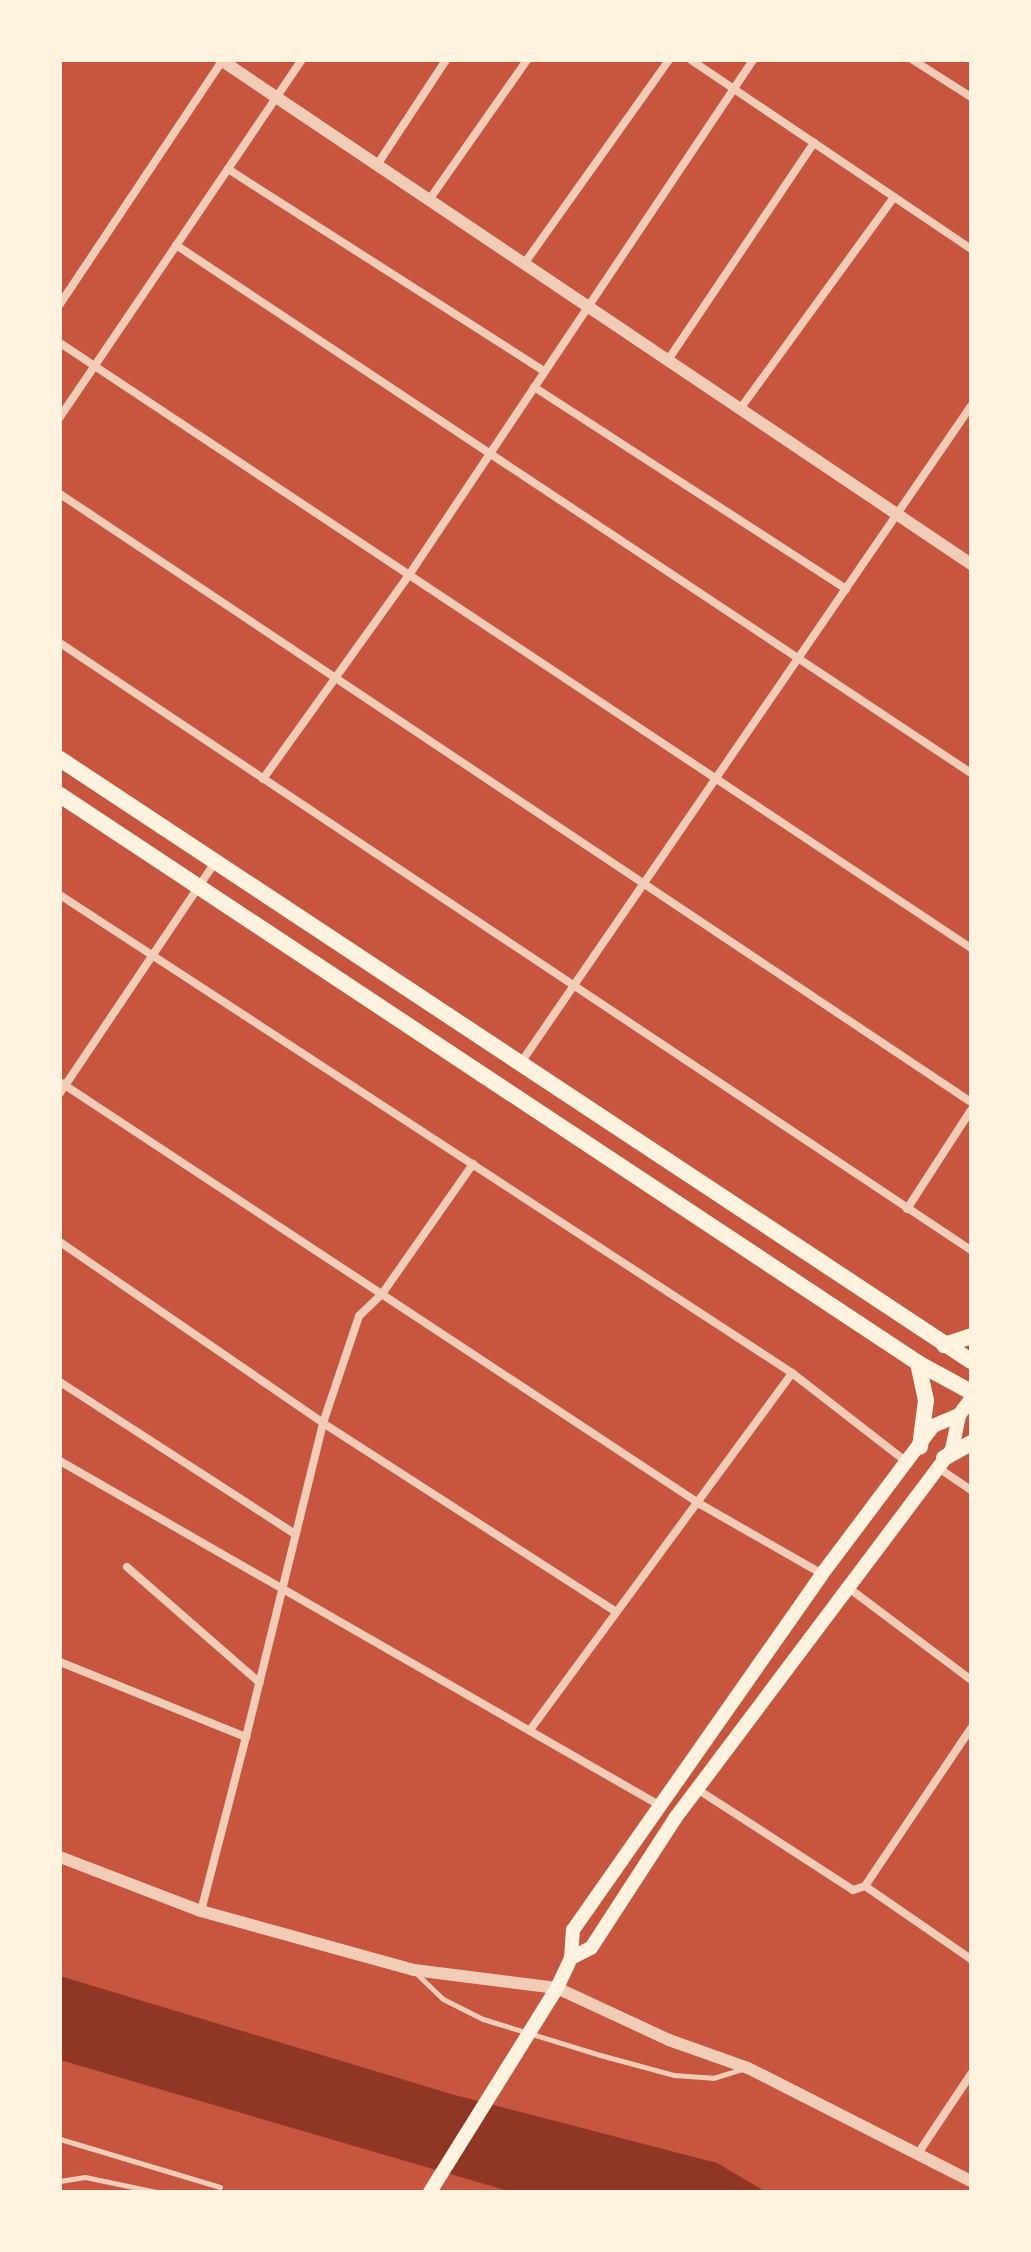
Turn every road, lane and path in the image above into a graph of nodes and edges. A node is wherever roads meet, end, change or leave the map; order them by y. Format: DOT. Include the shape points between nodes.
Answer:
graph roads {
  1 [pos="222,60"];
  2 [pos="302,60"];
  3 [pos="446,60"];
  4 [pos="527,60"];
  5 [pos="669,60"];
  6 [pos="691,60"];
  7 [pos="753,60"];
  8 [pos="913,60"];
  9 [pos="734,89"];
  10 [pos="277,97"];
  11 [pos="971,97"];
  12 [pos="814,143"];
  13 [pos="377,165"];
  14 [pos="228,169"];
  15 [pos="894,197"];
  16 [pos="429,200"];
  17 [pos="176,245"];
  18 [pos="971,249"];
  19 [pos="524,264"];
  20 [pos="60,304"];
  21 [pos="587,306"];
  22 [pos="60,343"];
  23 [pos="668,360"];
  24 [pos="95,366"];
  25 [pos="545,372"];
  26 [pos="534,387"];
  27 [pos="971,406"];
  28 [pos="740,409"];
  29 [pos="60,417"];
  30 [pos="488,455"];
  31 [pos="60,494"];
  32 [pos="897,515"];
  33 [pos="971,564"];
  34 [pos="407,578"];
  35 [pos="846,589"];
  36 [pos="60,643"];
  37 [pos="798,659"];
  38 [pos="336,682"];
  39 [pos="60,759"];
  40 [pos="971,773"];
  41 [pos="263,779"];
  42 [pos="716,779"];
  43 [pos="60,795"];
  44 [pos="215,862"];
  45 [pos="643,885"];
  46 [pos="199,888"];
  47 [pos="60,895"];
  48 [pos="971,948"];
  49 [pos="155,957"];
  50 [pos="575,984"];
  51 [pos="520,1064"];
  52 [pos="62,1086"];
  53 [pos="971,1102"];
  54 [pos="971,1110"];
  55 [pos="473,1164"];
  56 [pos="907,1209"];
  57 [pos="60,1242"];
  58 [pos="971,1250"];
  59 [pos="382,1294"];
  60 [pos="971,1336"];
  61 [pos="944,1345"];
  62 [pos="971,1361"];
  63 [pos="918,1363"];
  64 [pos="792,1373"];
  65 [pos="60,1382"];
  66 [pos="971,1392"];
  67 [pos="971,1399"];
  68 [pos="959,1415"];
  69 [pos="323,1423"];
  70 [pos="971,1443"];
  71 [pos="920,1447"];
  72 [pos="60,1461"];
  73 [pos="940,1462"];
  74 [pos="908,1463"];
  75 [pos="971,1490"];
  76 [pos="700,1504"];
  77 [pos="295,1534"];
  78 [pos="127,1567"];
  79 [pos="822,1574"];
  80 [pos="846,1586"];
  81 [pos="284,1590"];
  82 [pos="615,1611"];
  83 [pos="60,1662"];
  84 [pos="971,1680"];
  85 [pos="260,1683"];
  86 [pos="971,1728"];
  87 [pos="530,1730"];
  88 [pos="246,1737"];
  89 [pos="697,1789"];
  90 [pos="659,1805"];
  91 [pos="60,1857"];
  92 [pos="865,1886"];
  93 [pos="201,1911"];
  94 [pos="571,1958"];
  95 [pos="971,1959"];
  96 [pos="414,1970"];
  97 [pos="557,1988"];
  98 [pos="748,2068"];
  99 [pos="971,2074"];
  100 [pos="60,2139"];
  101 [pos="919,2152"];
  102 [pos="60,2181"];
  103 [pos="971,2181"];
  104 [pos="225,2188"];
  105 [pos="238,2192"];
  106 [pos="430,2192"];
  1 -- 10 [label="street"];
  1 -- 20 [label="street"];
  2 -- 10 [label="street"];
  3 -- 13 [label="street"];
  4 -- 16 [label="street"];
  5 -- 19 [label="street"];
  6 -- 9 [label="street"];
  7 -- 9 [label="street"];
  8 -- 11 [label="street"];
  9 -- 12 [label="street"];
  9 -- 21 [label="street"];
  10 -- 13 [label="street"];
  10 -- 14 [label="street"];
  12 -- 15 [label="street"];
  12 -- 23 [label="street"];
  13 -- 16 [label="street"];
  14 -- 17 [label="street"];
  14 -- 25 [label="street"];
  15 -- 18 [label="street"];
  15 -- 28 [label="street"];
  16 -- 19 [label="street"];
  17 -- 24 [label="street"];
  17 -- 30 [label="street"];
  19 -- 21 [label="street"];
  21 -- 23 [label="street"];
  21 -- 25 [label="street"];
  22 -- 24 [label="street"];
  23 -- 28 [label="street"];
  24 -- 29 [label="street"];
  24 -- 34 [label="street"];
  25 -- 26 [label="street"];
  26 -- 30 [label="street"];
  26 -- 35 [label="street"];
  27 -- 32 [label="street"];
  28 -- 32 [label="street"];
  30 -- 34 [label="street"];
  30 -- 37 [label="street"];
  31 -- 38 [label="street"];
  32 -- 33 [label="street"];
  32 -- 35 [label="street"];
  34 -- 38 [label="street"];
  34 -- 42 [label="street"];
  35 -- 37 [label="street"];
  36 -- 41 [label="street"];
  37 -- 40 [label="street"];
  37 -- 42 [label="street"];
  38 -- 41 [label="street"];
  38 -- 45 [label="street"];
  39 -- 44 [label="main road"];
  41 -- 50 [label="street"];
  42 -- 45 [label="street"];
  42 -- 48 [label="street"];
  43 -- 46 [label="main road"];
  44 -- 46 [label="street"];
  44 -- 51 [label="main road"];
  45 -- 50 [label="street"];
  45 -- 53 [label="street"];
  46 -- 49 [label="street"];
  46 -- 63 [label="main road"];
  47 -- 49 [label="street"];
  49 -- 52 [label="street"];
  49 -- 55 [label="street"];
  50 -- 51 [label="street"];
  50 -- 56 [label="street"];
  51 -- 61 [label="main road"];
  52 -- 59 [label="street"];
  54 -- 56 [label="street"];
  55 -- 59 [label="street"];
  55 -- 64 [label="street"];
  56 -- 58 [label="street"];
  57 -- 69 [label="street"];
  59 -- 69 [label="street" via="359,1316"];
  59 -- 76 [label="street"];
  60 -- 61 [label="main road"];
  61 -- 62 [label="main road"];
  63 -- 66 [label="main road"];
  63 -- 71 [label="main road" via="926,1400"];
  64 -- 74 [label="street"];
  64 -- 76 [label="street"];
  65 -- 77 [label="street"];
  67 -- 68 [label="main road"];
  68 -- 71 [label="main road" via="933,1426"];
  68 -- 73 [label="main road" via="952,1449"];
  69 -- 77 [label="street"];
  69 -- 82 [label="street"];
  70 -- 73 [label="main road"];
  71 -- 74 [label="main road"];
  72 -- 81 [label="street"];
  73 -- 75 [label="street"];
  73 -- 80 [label="main road"];
  74 -- 79 [label="main road"];
  76 -- 79 [label="street"];
  76 -- 82 [label="street"];
  77 -- 81 [label="street"];
  78 -- 85 [label="street"];
  79 -- 90 [label="main road"];
  80 -- 84 [label="street"];
  80 -- 89 [label="main road"];
  81 -- 85 [label="street"];
  81 -- 87 [label="street"];
  82 -- 87 [label="street"];
  83 -- 88 [label="street"];
  85 -- 88 [label="street"];
  86 -- 92 [label="street"];
  87 -- 90 [label="street"];
  88 -- 93 [label="street"];
  89 -- 92 [label="street" via="853,1890"];
  89 -- 94 [label="main road" via="591,1948"];
  90 -- 94 [label="main road" via="573,1930"];
  91 -- 93 [label="street"];
  92 -- 95 [label="street"];
  93 -- 96 [label="street"];
  94 -- 97 [label="main road"];
  96 -- 97 [label="street"];
  96 -- 98 [label="lane" via="443,1999 483,2019 600,2055 674,2075 713,2078"];
  97 -- 98 [label="street" via="669,2040"];
  97 -- 106 [label="main road"];
  98 -- 101 [label="street"];
  99 -- 101 [label="street"];
  100 -- 104 [label="lane"];
  101 -- 103 [label="street"];
  102 -- 104 [label="lane" via="85,2177 157,2192"];
  104 -- 105 [label="lane"];
}
